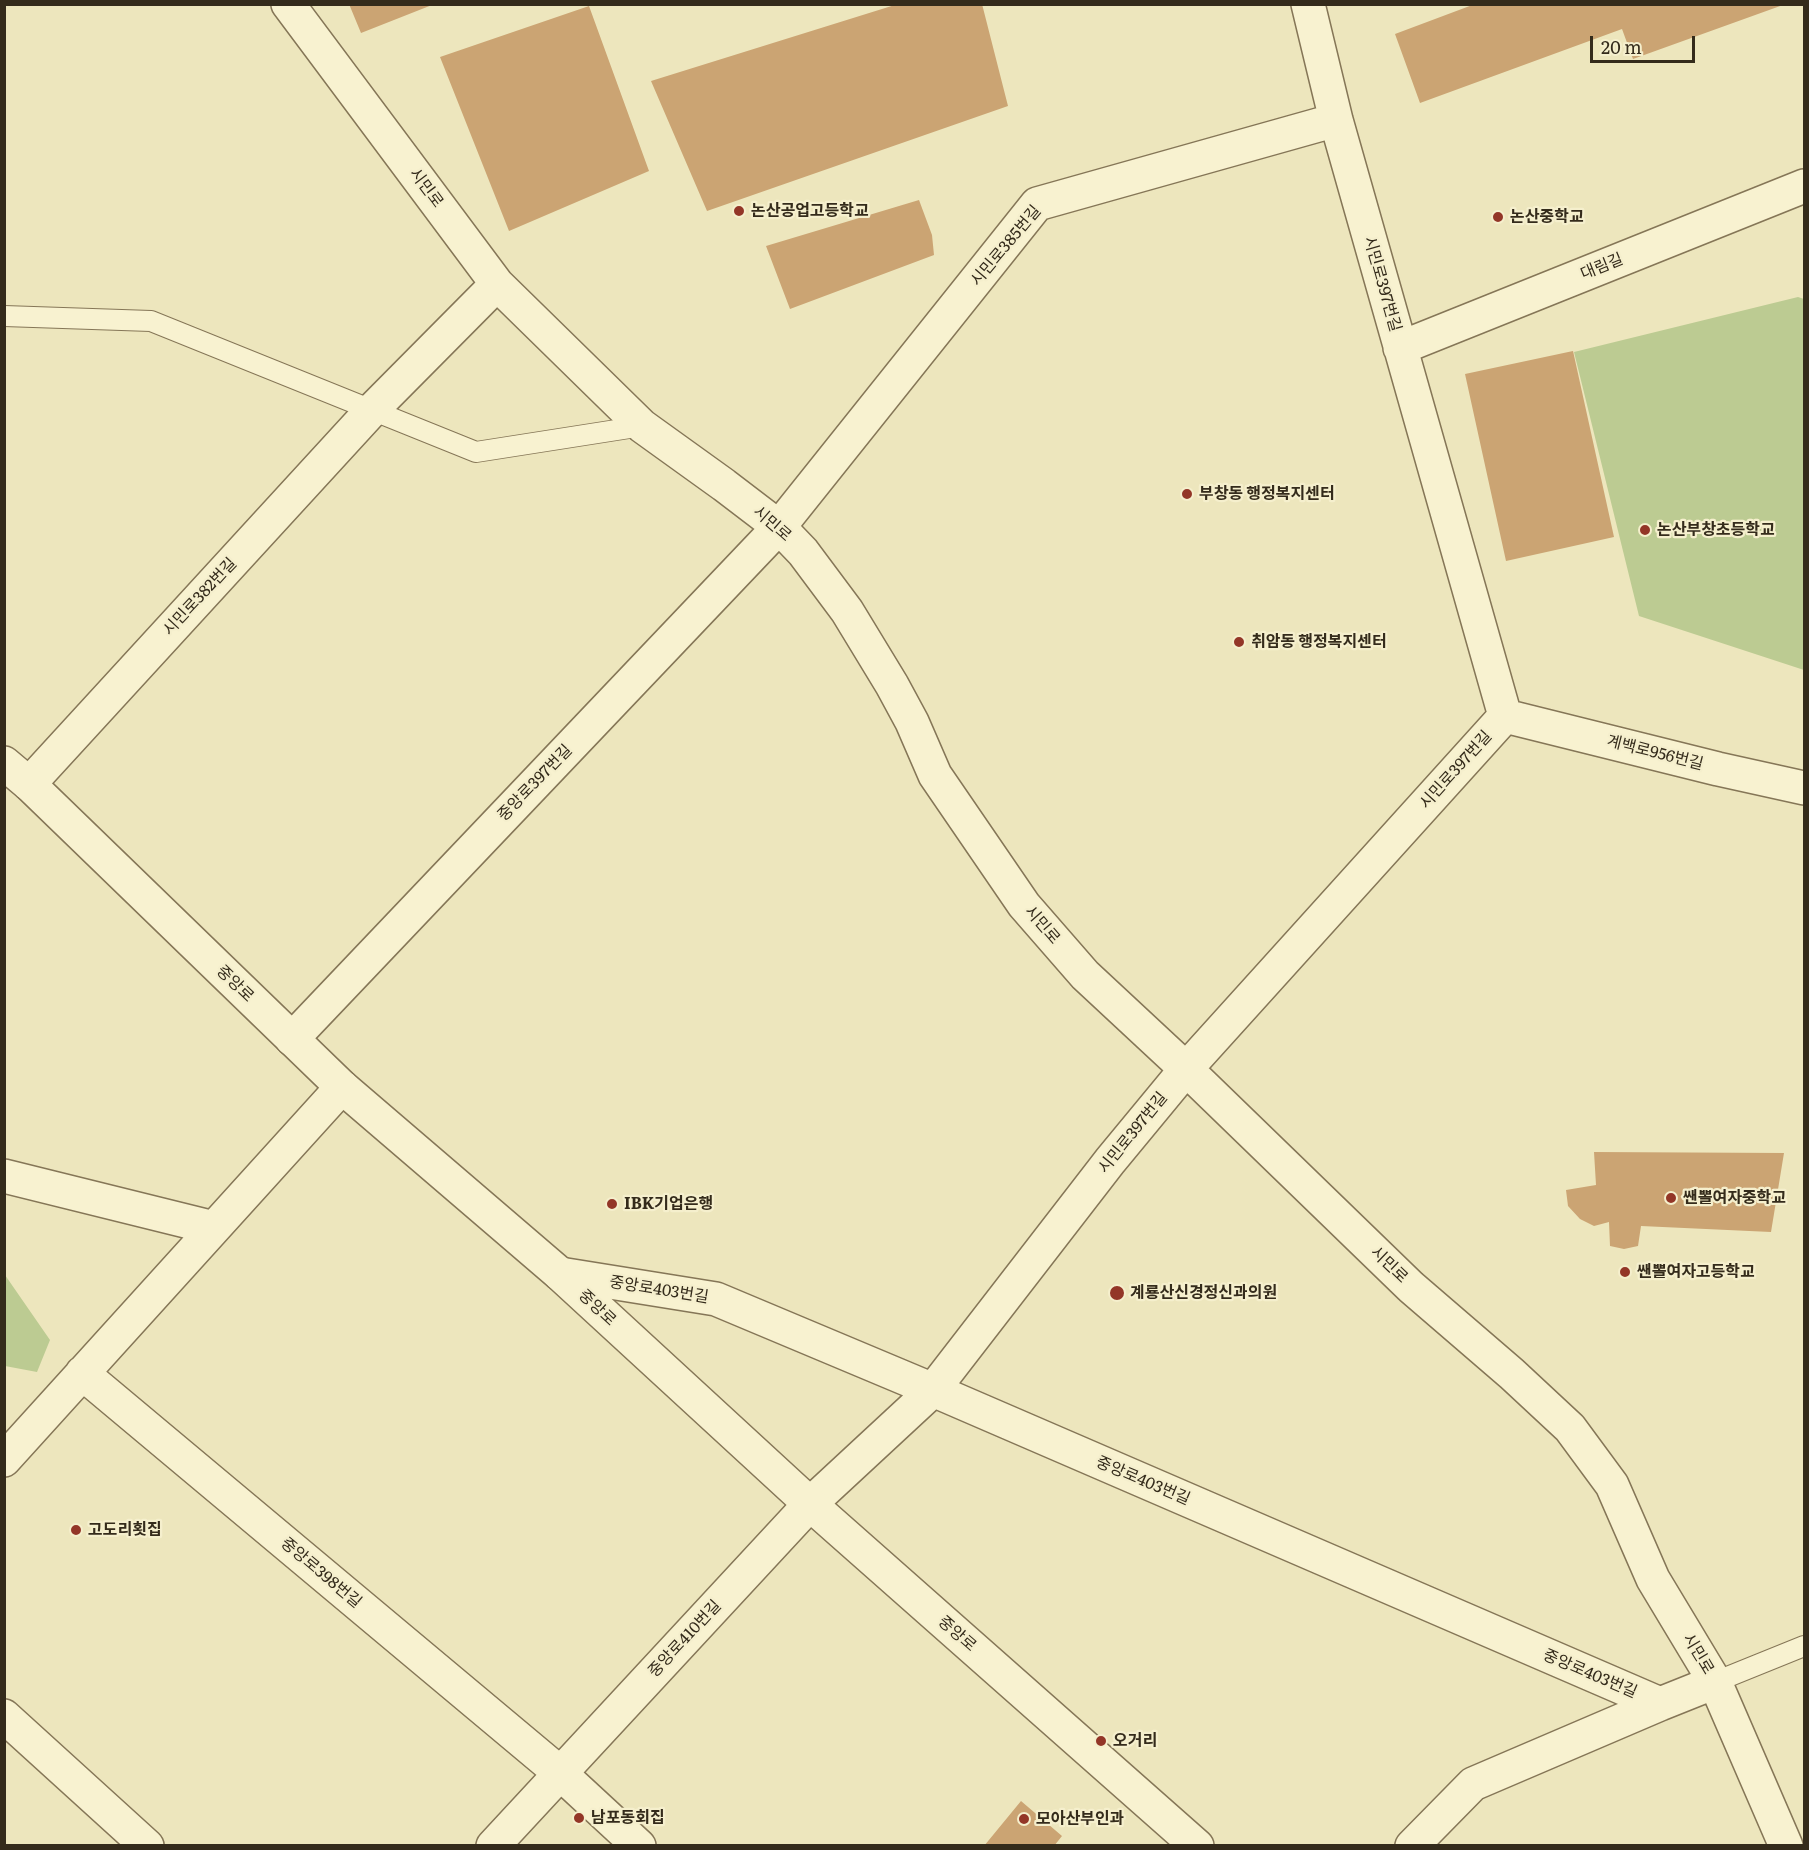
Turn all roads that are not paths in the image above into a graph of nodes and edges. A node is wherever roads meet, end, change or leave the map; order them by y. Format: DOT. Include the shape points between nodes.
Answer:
graph roads {
  1 [pos="288,4"];
  2 [pos="1308,4"];
  3 [pos="1336,120"];
  4 [pos="1804,186"];
  5 [pos="497,284"];
  6 [pos="4,316"];
  7 [pos="1400,348"];
  8 [pos="372,410"];
  9 [pos="642,426"];
  10 [pos="778,527"];
  11 [pos="1505,716"];
  12 [pos="16,773"];
  13 [pos="1804,788"];
  14 [pos="292,1039"];
  15 [pos="1186,1068"];
  16 [pos="342,1087"];
  17 [pos="4,1176"];
  18 [pos="214,1228"];
  19 [pos="561,1274"];
  20 [pos="82,1372"];
  21 [pos="933,1390"];
  22 [pos="4,1460"];
  23 [pos="810,1504"];
  24 [pos="1804,1646"];
  25 [pos="1715,1682"];
  26 [pos="1660,1704"];
  27 [pos="4,1716"];
  28 [pos="560,1773"];
  29 [pos="147,1845"];
  30 [pos="493,1845"];
  31 [pos="639,1845"];
  32 [pos="1197,1845"];
  33 [pos="1412,1845"];
  34 [pos="1786,1845"];
  1 -- 5 [label="street, 시민로"];
  2 -- 3 [label="street, 시민로397번길"];
  3 -- 7 [label="street, 시민로397번길"];
  3 -- 10 [label="street, 시민로385번길" via="1037,204"];
  4 -- 7 [label="street, 대림길"];
  5 -- 8 [label="street, 시민로382번길"];
  5 -- 9 [label="street, 시민로"];
  6 -- 8 [label="lane" via="151,321"];
  7 -- 11 [label="street, 시민로397번길"];
  8 -- 9 [label="lane" via="476,452"];
  8 -- 12 [label="street, 시민로382번길"];
  9 -- 10 [label="street, 시민로"];
  10 -- 14 [label="street, 중앙로397번길"];
  10 -- 15 [label="street, 시민로" via="803,552 847,611 912,722 935,775 1024,905 1085,975"];
  11 -- 13 [label="street, 계백로956번길"];
  11 -- 15 [label="street, 시민로397번길"];
  12 -- 14 [label="street, 중앙로"];
  14 -- 16 [label="street, 중앙로"];
  15 -- 21 [label="street, 시민로397번길"];
  15 -- 25 [label="street, 시민로" via="1411,1287 1570,1428 1612,1485 1653,1579"];
  16 -- 18 [label="street"];
  16 -- 19 [label="street, 중앙로"];
  17 -- 18 [label="street"];
  18 -- 20 [label="street"];
  19 -- 21 [label="street, 중앙로403번길" via="716,1299"];
  19 -- 23 [label="street, 중앙로"];
  20 -- 22 [label="street"];
  20 -- 28 [label="street, 중앙로398번길"];
  21 -- 23 [label="street, 시민로397번길"];
  21 -- 26 [label="street, 중앙로403번길"];
  23 -- 28 [label="street, 중앙로410번길"];
  23 -- 32 [label="street, 중앙로"];
  24 -- 25 [label="lane"];
  25 -- 26 [label="street"];
  25 -- 34 [label="street, 시민로"];
  26 -- 33 [label="street" via="1473,1784"];
  27 -- 29 [label="street"];
  28 -- 30 [label="street, 중앙로410번길"];
  28 -- 31 [label="street"];
}
